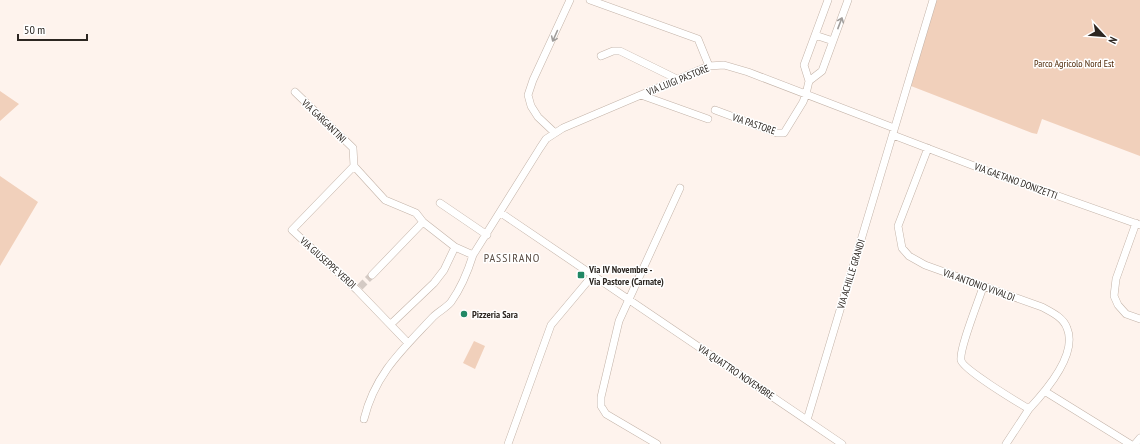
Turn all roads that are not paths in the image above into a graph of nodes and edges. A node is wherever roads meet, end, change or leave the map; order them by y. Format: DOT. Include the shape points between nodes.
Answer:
graph roads {
  1 [pos="570,0"];
  2 [pos="590,0"];
  3 [pos="828,0"];
  4 [pos="848,0"];
  5 [pos="933,0"];
  6 [pos="815,35"];
  7 [pos="833,41"];
  8 [pos="601,56"];
  9 [pos="709,66"];
  10 [pos="679,80"];
  11 [pos="809,81"];
  12 [pos="295,92"];
  13 [pos="806,94"];
  14 [pos="641,95"];
  15 [pos="715,110"];
  16 [pos="708,119"];
  17 [pos="894,131"];
  18 [pos="555,133"];
  19 [pos="928,148"];
  20 [pos="354,166"];
  21 [pos="680,188"];
  22 [pos="440,203"];
  23 [pos="501,213"];
  24 [pos="423,222"];
  25 [pos="1138,224"];
  26 [pos="487,235"];
  27 [pos="455,247"];
  28 [pos="474,255"];
  29 [pos="372,275"];
  30 [pos="593,275"];
  31 [pos="983,287"];
  32 [pos="630,300"];
  33 [pos="1140,319"];
  34 [pos="391,324"];
  35 [pos="408,343"];
  36 [pos="1046,392"];
  37 [pos="1030,409"];
  38 [pos="364,419"];
  39 [pos="807,420"];
  40 [pos="1140,438"];
  41 [pos="508,444"];
  42 [pos="657,444"];
  43 [pos="842,444"];
  44 [pos="1006,444"];
  45 [pos="1130,444"];
  46 [pos="1135,444"];
  1 -- 18 [label="street, one-way" via="528,95 531,106 538,116"];
  2 -- 9 [label="street" via="698,39"];
  3 -- 6 [label="street, VIA PASTORE"];
  7 -- 4 [label="street, one-way"];
  5 -- 17 [label="street"];
  6 -- 7 [label="street"];
  6 -- 11 [label="street, VIA PASTORE" via="804,65"];
  7 -- 11 [label="street" via="822,71"];
  8 -- 10 [label="street" via="620,51"];
  9 -- 10 [label="street, VIA LUIGI PASTORE"];
  9 -- 13 [label="street, VIA LUIGI PASTORE" via="724,65 736,68"];
  10 -- 14 [label="street, VIA LUIGI PASTORE"];
  11 -- 13 [label="street, VIA PASTORE"];
  12 -- 20 [label="street, VIA GARGANTINI" via="353,148"];
  13 -- 15 [label="street, VIA PASTORE" via="784,133 777,133"];
  13 -- 17 [label="street, VIA LUIGI PASTORE"];
  14 -- 16 [label="street"];
  14 -- 18 [label="street, VIA LUIGI PASTORE"];
  17 -- 19 [label="street, VIA GAETANO DONIZETTI"];
  17 -- 39 [label="street, VIA ACHILLE GRANDI"];
  18 -- 23 [label="street, VIA LUIGI PASTORE" via="546,139"];
  19 -- 25 [label="street, VIA GAETANO DONIZETTI"];
  19 -- 31 [label="street, VIA ANTONIO VIVALDI" via="898,226 902,248 909,256 924,265"];
  20 -- 24 [label="street" via="385,200 416,214"];
  20 -- 34 [label="street, VIA GIUSEPPE VERDI" via="292,230 359,288"];
  21 -- 32 [label="street"];
  22 -- 26 [label="street"];
  23 -- 26 [label="street"];
  23 -- 30 [label="street, VIA QUATTRO NOVEMBRE"];
  24 -- 27 [label="street"];
  24 -- 29 [label="street"];
  25 -- 33 [label="street" via="1116,279 1114,296 1126,314"];
  26 -- 28 [label="street"];
  27 -- 28 [label="street"];
  27 -- 34 [label="street" via="444,270 434,283"];
  28 -- 35 [label="street" via="451,302"];
  30 -- 32 [label="street, VIA QUATTRO NOVEMBRE"];
  30 -- 41 [label="street" via="551,325"];
  31 -- 36 [label="street, VIA ANTONIO VIVALDI" via="1042,307 1059,317 1067,328 1069,340 1065,357"];
  31 -- 37 [label="street" via="961,360 963,365 982,379"];
  32 -- 39 [label="street, VIA QUATTRO NOVEMBRE"];
  32 -- 42 [label="street" via="619,321 601,406 606,414"];
  34 -- 35 [label="street, VIA GIUSEPPE VERDI"];
  35 -- 38 [label="street" via="395,356 372,392"];
  36 -- 37 [label="street, VIA ANTONIO VIVALDI"];
  36 -- 45 [label="street"];
  37 -- 44 [label="street, VIA ANTONIO VIVALDI"];
  39 -- 43 [label="street, VIA QUATTRO NOVEMBRE"];
  40 -- 46 [label="street"];
}
